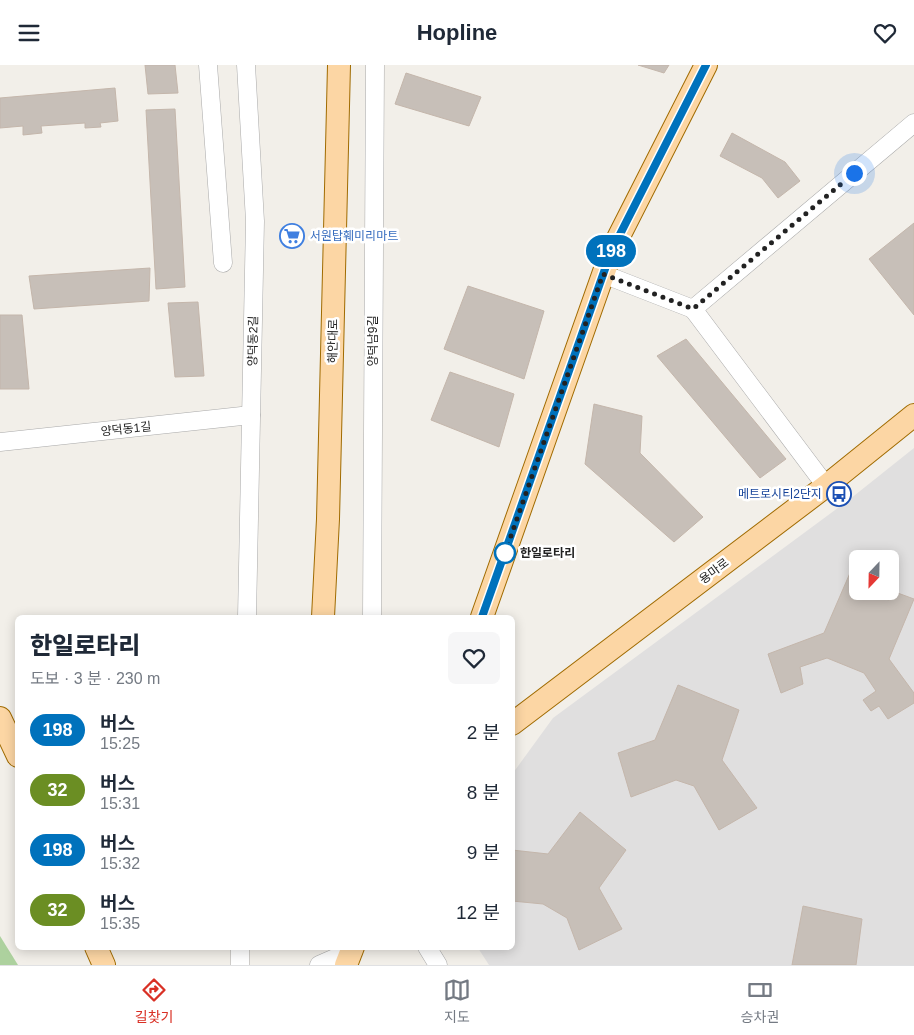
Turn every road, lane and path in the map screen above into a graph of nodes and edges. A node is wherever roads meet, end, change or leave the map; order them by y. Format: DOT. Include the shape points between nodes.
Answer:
graph roads {
  1 [pos="208,65"];
  2 [pos="246,65"];
  3 [pos="340,65"];
  4 [pos="375,65"];
  5 [pos="706,65"];
  6 [pos="914,123"];
  7 [pos="223,263"];
  8 [pos="603,274"];
  9 [pos="693,309"];
  10 [pos="251,415"];
  11 [pos="914,415"];
  12 [pos="0,443"];
  13 [pos="826,486"];
  14 [pos="247,615"];
  15 [pos="323,615"];
  16 [pos="372,615"];
  17 [pos="483,615"];
  18 [pos="0,718"];
  19 [pos="515,722"];
  20 [pos="15,750"];
  21 [pos="97,950"];
  22 [pos="240,950"];
  23 [pos="429,950"];
  24 [pos="351,953"];
  25 [pos="104,965"];
  26 [pos="240,965"];
  27 [pos="320,965"];
  28 [pos="438,965"];
  1 -- 7 [label="street"];
  2 -- 10 [label="street, 양덕동2길" via="255,221"];
  3 -- 15 [label="main road, 해안대로"];
  4 -- 16 [label="street, 양덕남9길"];
  5 -- 8 [label="main road" via="611,252"];
  6 -- 9 [label="street"];
  8 -- 9 [label="street"];
  8 -- 17 [label="main road"];
  9 -- 13 [label="street"];
  10 -- 12 [label="street, 양덕동1길"];
  10 -- 14 [label="street, 양덕동2길"];
  11 -- 13 [label="main road, 용마로"];
  13 -- 19 [label="main road, 용마로"];
  18 -- 20 [label="main road"];
  21 -- 25 [label="main road"];
  22 -- 26 [label="street"];
  23 -- 28 [label="street"];
  24 -- 27 [label="street"];
}
